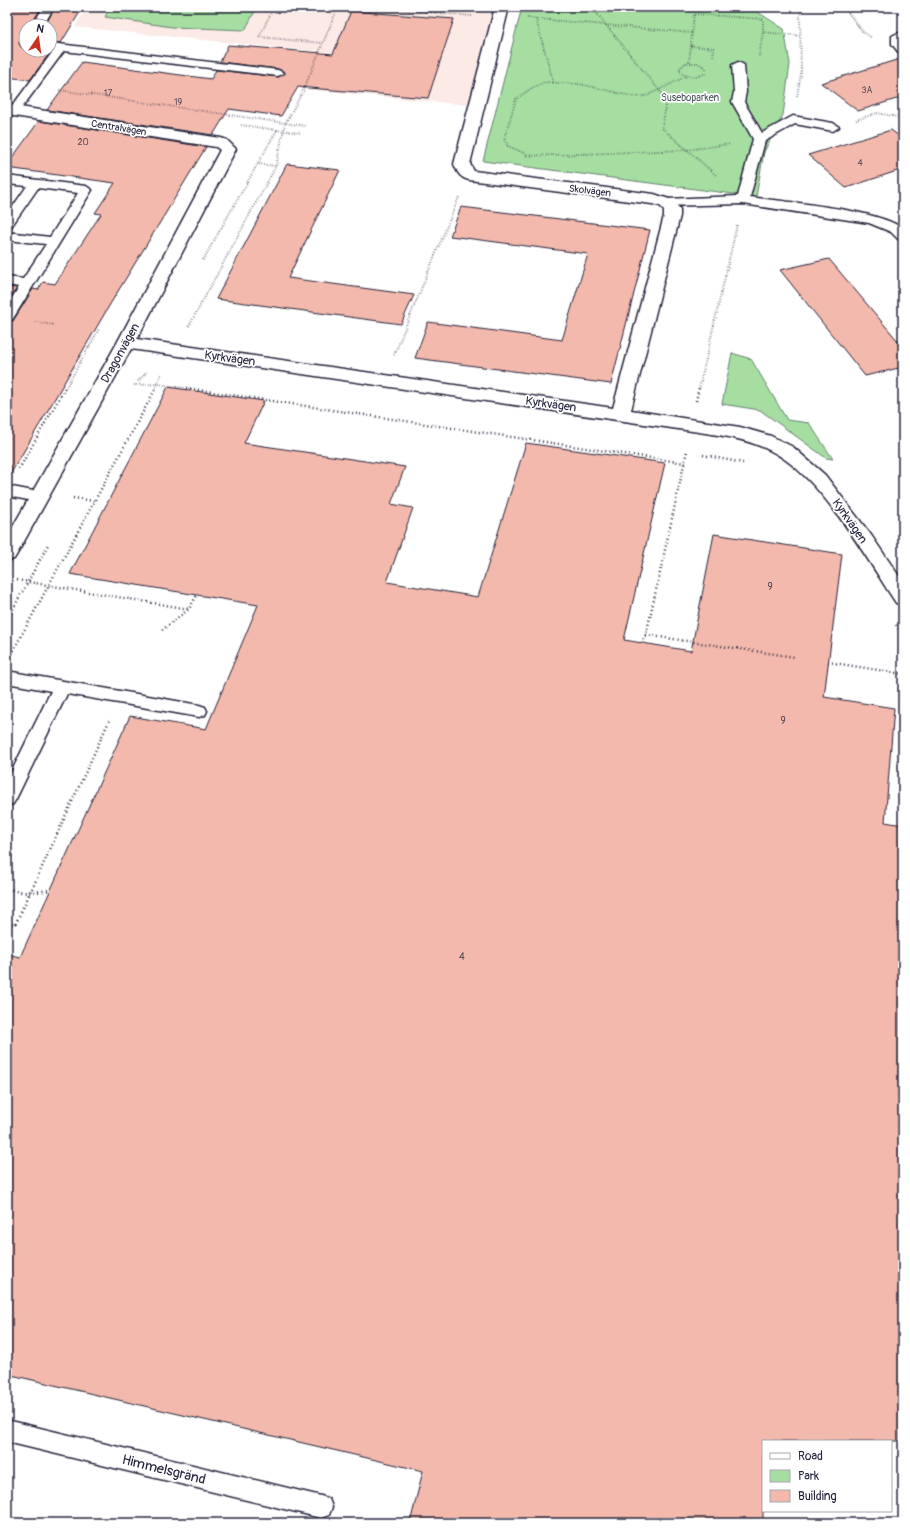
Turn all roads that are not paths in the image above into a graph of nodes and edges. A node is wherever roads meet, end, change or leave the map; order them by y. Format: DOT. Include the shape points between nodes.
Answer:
graph roads {
  1 [pos="49,7"];
  2 [pos="501,11"];
  3 [pos="42,18"];
  4 [pos="898,36"];
  5 [pos="58,47"];
  6 [pos="902,51"];
  7 [pos="50,58"];
  8 [pos="738,65"];
  9 [pos="278,73"];
  10 [pos="9,114"];
  11 [pos="833,127"];
  12 [pos="759,139"];
  13 [pos="228,149"];
  14 [pos="7,180"];
  15 [pos="35,183"];
  16 [pos="745,196"];
  17 [pos="666,204"];
  18 [pos="7,224"];
  19 [pos="7,236"];
  20 [pos="903,236"];
  21 [pos="54,241"];
  22 [pos="7,281"];
  23 [pos="27,284"];
  24 [pos="7,317"];
  25 [pos="126,343"];
  26 [pos="621,414"];
  27 [pos="7,491"];
  28 [pos="39,496"];
  29 [pos="7,554"];
  30 [pos="903,598"];
  31 [pos="7,677"];
  32 [pos="62,686"];
  33 [pos="199,710"];
  34 [pos="7,799"];
  35 [pos="7,1431"];
  36 [pos="321,1507"];
  1 -- 3 [label="lane"];
  2 -- 17 [label="street, Skolvägen" via="462,164 464,170 469,175 654,199"];
  4 -- 6 [label="lane" via="898,44"];
  5 -- 9 [label="lane"];
  7 -- 10 [label="lane" via="33,86"];
  8 -- 12 [label="lane" via="738,102"];
  10 -- 13 [label="street, Centralvägen" via="221,143"];
  11 -- 12 [label="lane" via="793,120"];
  12 -- 16 [label="lane"];
  13 -- 25 [label="street, Dragonvägen"];
  14 -- 15 [label="lane"];
  15 -- 18 [label="lane"];
  15 -- 21 [label="lane" via="86,190"];
  16 -- 17 [label="lane"];
  16 -- 20 [label="lane" via="849,215 880,223 895,229"];
  17 -- 26 [label="street" via="672,209 672,216"];
  19 -- 21 [label="lane"];
  21 -- 23 [label="lane"];
  22 -- 23 [label="lane"];
  23 -- 24 [label="lane"];
  25 -- 26 [label="street, Kyrkvägen"];
  25 -- 28 [label="street, Dragonvägen"];
  26 -- 30 [label="street, Kyrkvägen" via="728,431 758,439 785,451 820,481"];
  27 -- 28 [label="lane"];
  28 -- 29 [label="street, Dragonvägen"];
  31 -- 32 [label="lane"];
  32 -- 33 [label="lane"];
  32 -- 34 [label="lane"];
  35 -- 36 [label="lane, Himmelsgränd"];
}
